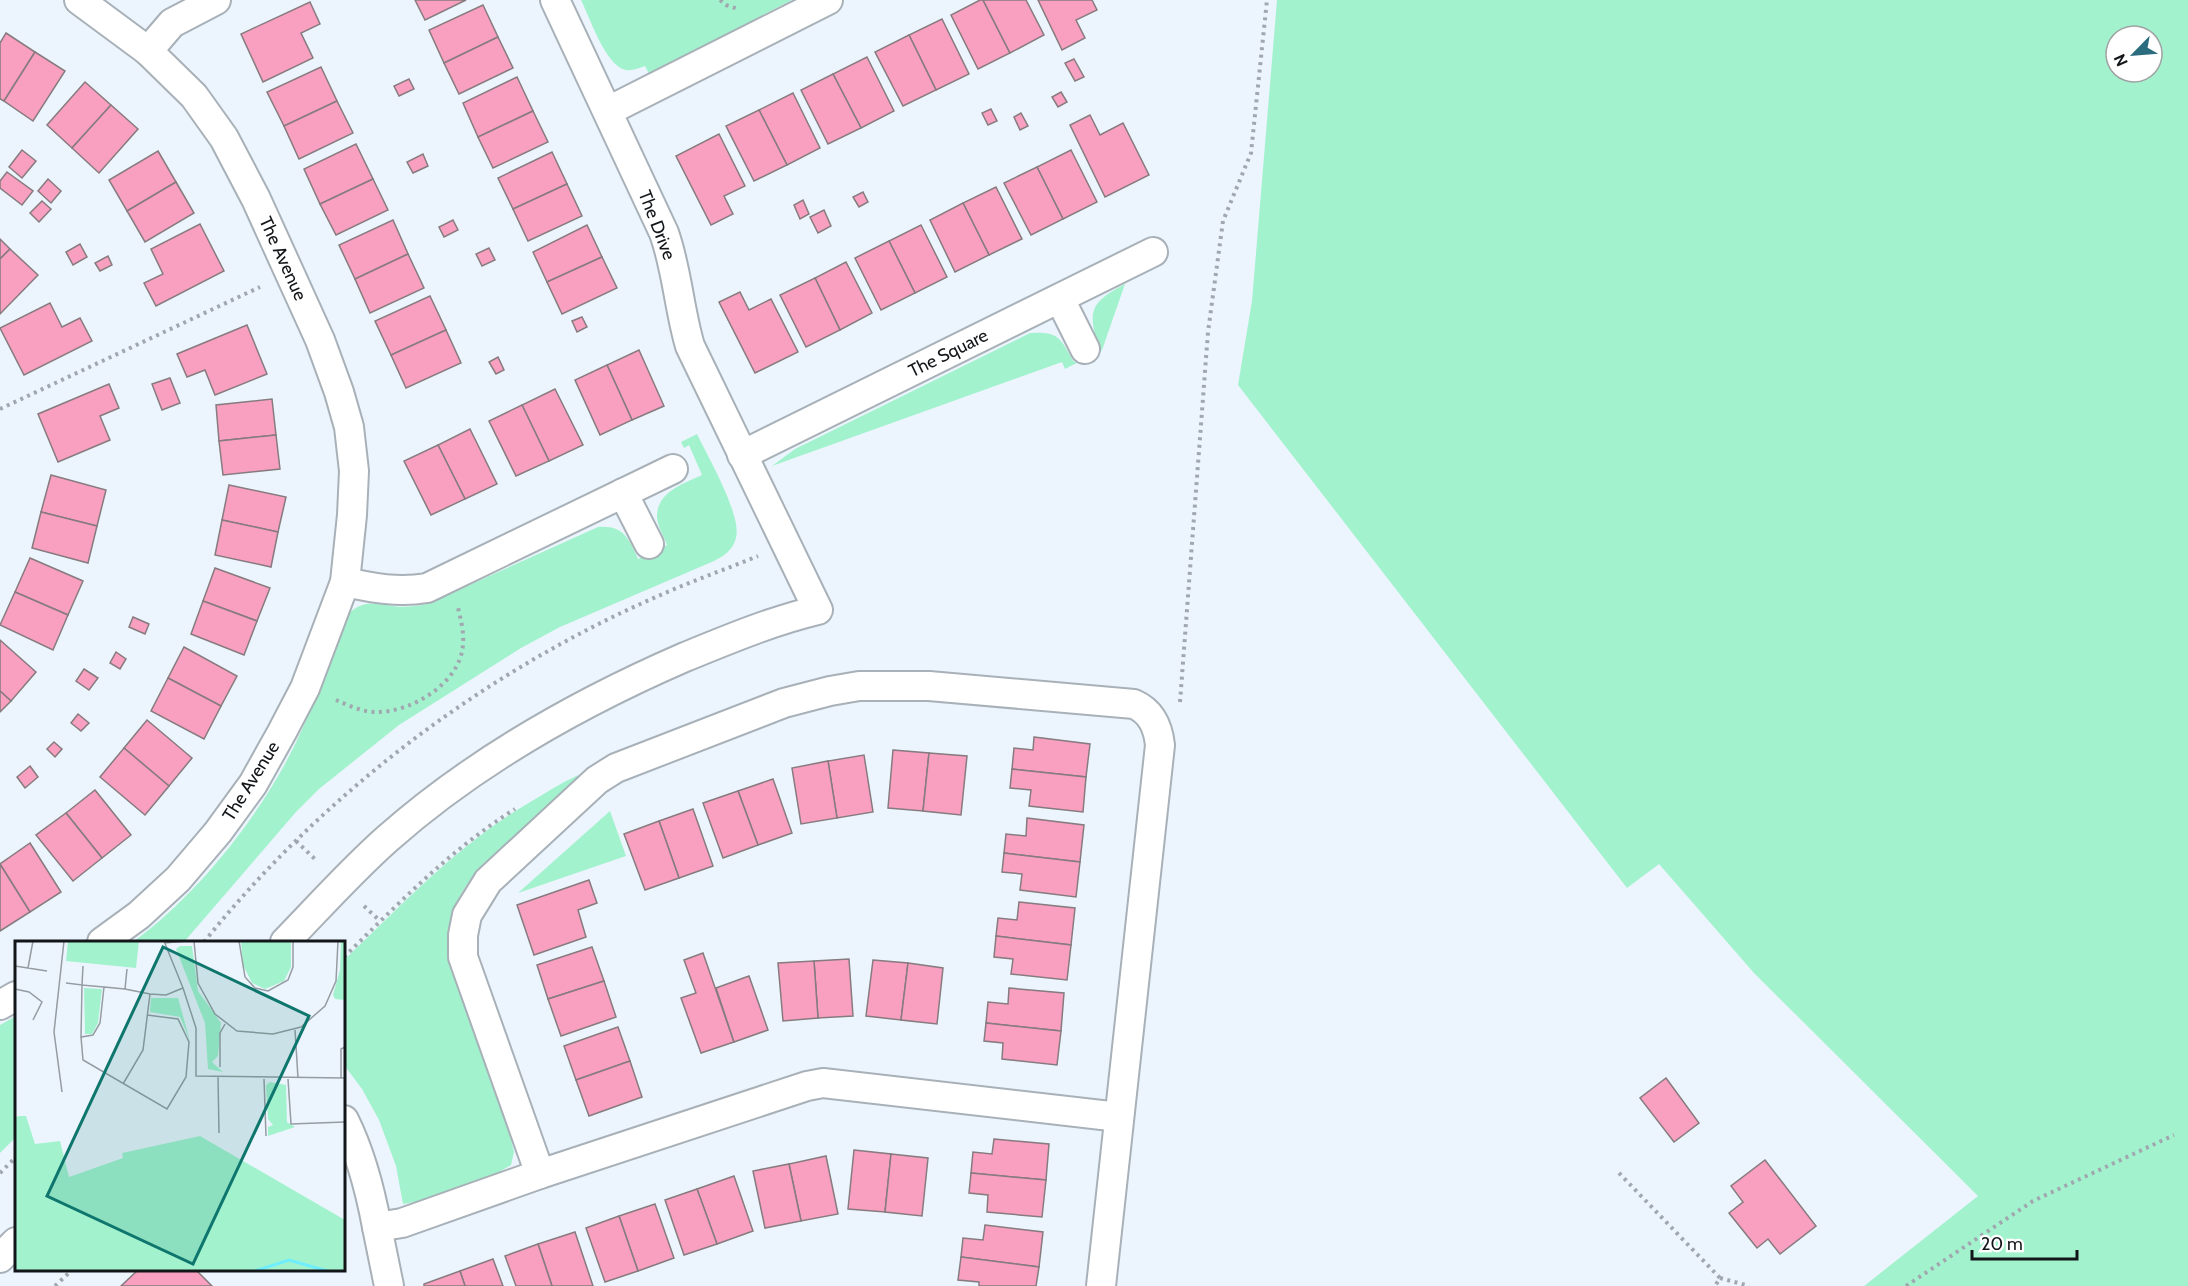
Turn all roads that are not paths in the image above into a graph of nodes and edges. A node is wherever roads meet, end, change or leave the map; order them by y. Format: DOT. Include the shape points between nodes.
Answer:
graph roads {
  1 [pos="79,0"];
  2 [pos="216,0"];
  3 [pos="555,0"];
  4 [pos="828,0"];
  5 [pos="148,51"];
  6 [pos="608,111"];
  7 [pos="1153,252"];
  8 [pos="1060,299"];
  9 [pos="1085,349"];
  10 [pos="742,455"];
  11 [pos="673,469"];
  12 [pos="623,494"];
  13 [pos="649,544"];
  14 [pos="345,582"];
  15 [pos="103,941"];
  16 [pos="286,941"];
  17 [pos="15,997"];
  18 [pos="0,1005"];
  19 [pos="1119,1117"];
  20 [pos="345,1122"];
  21 [pos="540,1174"];
  22 [pos="377,1227"];
  23 [pos="15,1243"];
  24 [pos="0,1258"];
  25 [pos="389,1286"];
  26 [pos="1101,1286"];
  1 -- 5 [label="street, The Avenue"];
  2 -- 5 [label="street" via="172,23"];
  3 -- 6 [label="street, The Drive"];
  4 -- 6 [label="street"];
  5 -- 14 [label="street, The Avenue" via="194,96 224,138 324,350 349,427 354,471"];
  6 -- 10 [label="street, The Drive" via="670,251 690,346"];
  7 -- 8 [label="street, The Square"];
  8 -- 9 [label="street"];
  8 -- 10 [label="street, The Square"];
  10 -- 16 [label="street, The Drive" via="818,610 756,628 647,674 506,752 388,838"];
  11 -- 12 [label="street"];
  12 -- 13 [label="street"];
  12 -- 14 [label="street" via="427,588 388,591"];
  14 -- 15 [label="street, The Avenue" via="306,688 253,784 178,879"];
  17 -- 18 [label="street"];
  19 -- 21 [label="street" via="824,1083 789,1091"];
  19 -- 21 [label="street" via="1160,745 1151,717 1134,704 929,686 859,687 784,703 604,774 488,881 476,899 467,915 463,957"];
  19 -- 26 [label="street"];
  20 -- 22 [label="street" via="369,1183"];
  21 -- 22 [label="street" via="402,1223"];
  22 -- 25 [label="street"];
  23 -- 24 [label="street"];
}
